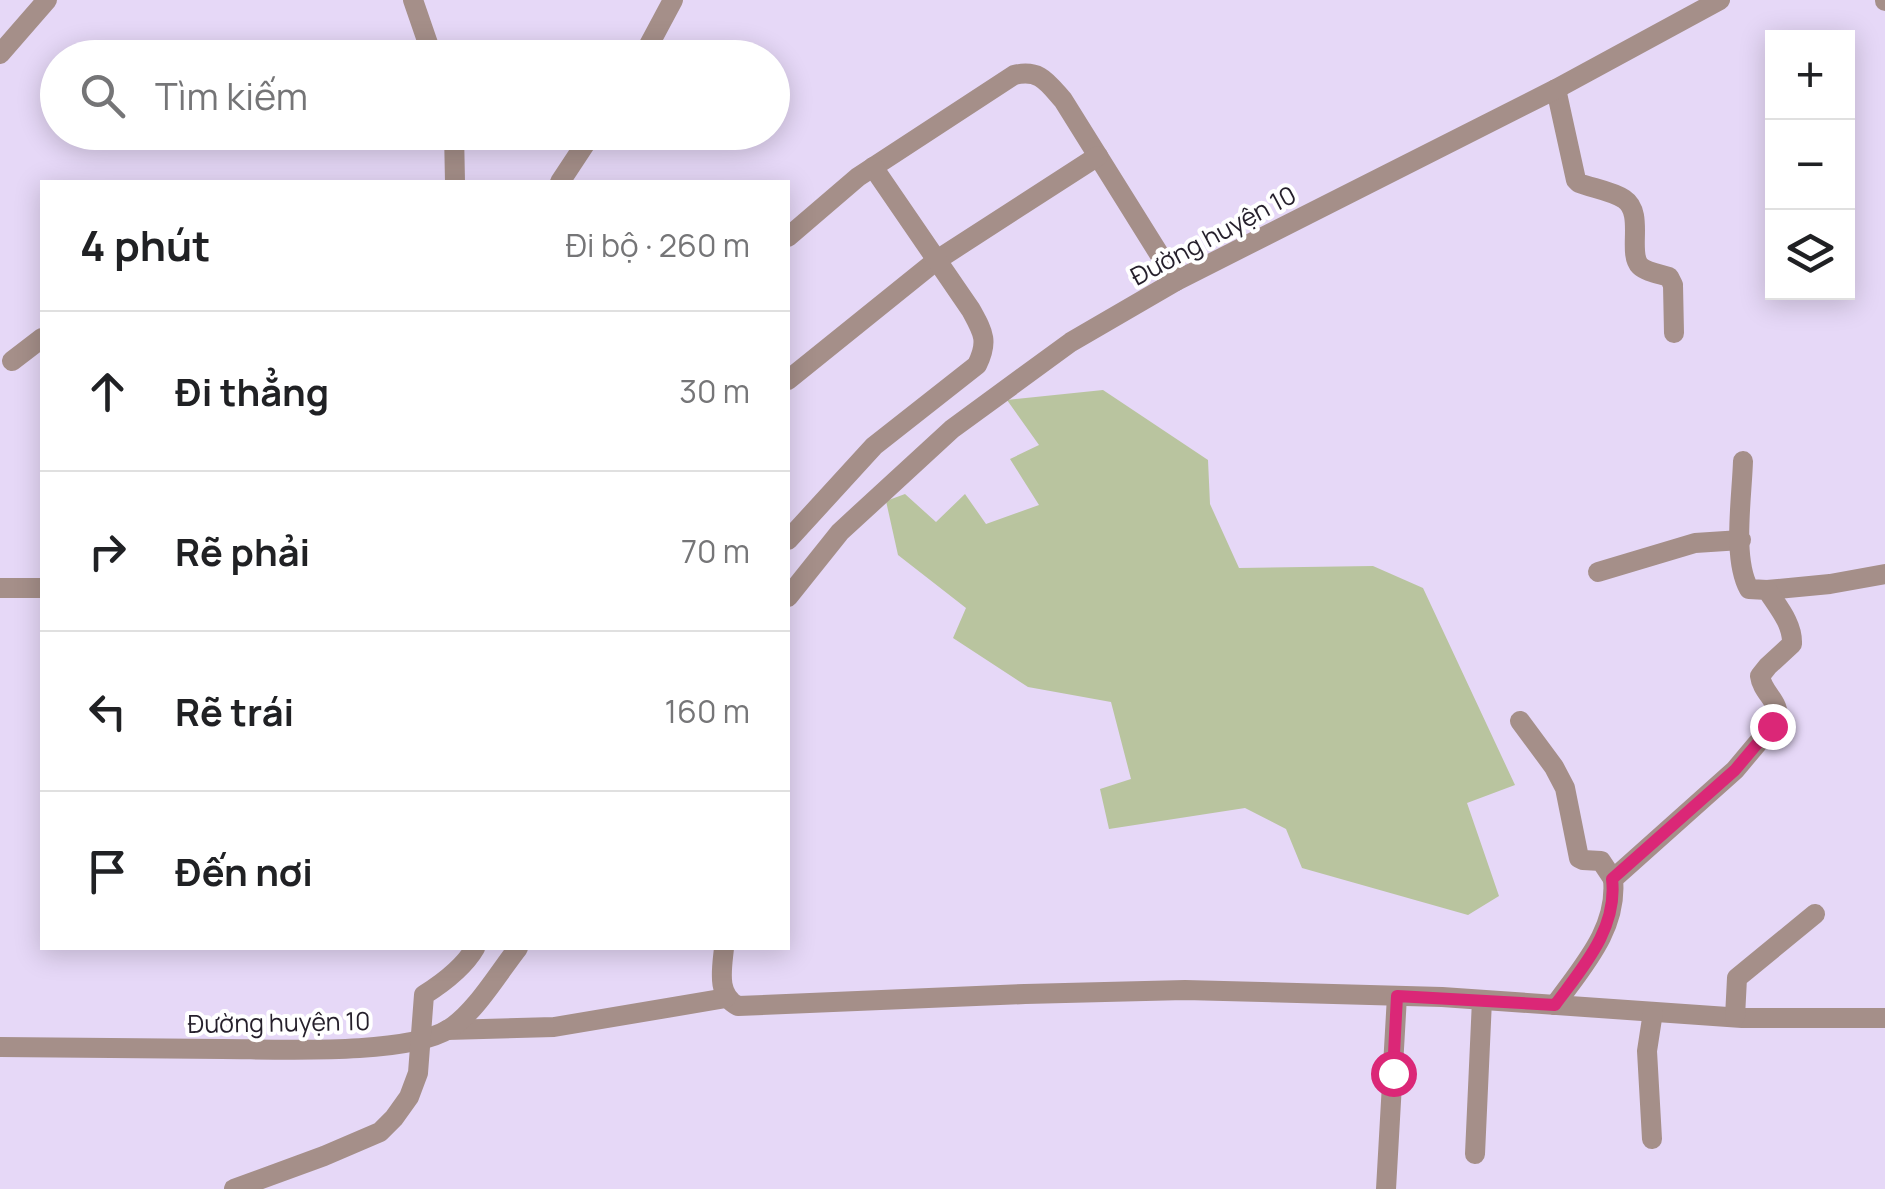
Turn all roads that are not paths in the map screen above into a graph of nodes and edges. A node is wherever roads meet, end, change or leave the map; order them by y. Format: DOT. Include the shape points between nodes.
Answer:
graph roads {
  1 [pos="48,0"];
  2 [pos="413,0"];
  3 [pos="673,0"];
  4 [pos="1720,0"];
  5 [pos="427,40"];
  6 [pos="652,40"];
  7 [pos="0,54"];
  8 [pos="1556,89"];
  9 [pos="454,150"];
  10 [pos="582,150"];
  11 [pos="1098,156"];
  12 [pos="873,168"];
  13 [pos="454,180"];
  14 [pos="561,180"];
  15 [pos="790,235"];
  16 [pos="937,260"];
  17 [pos="1176,281"];
  18 [pos="1674,333"];
  19 [pos="40,339"];
  20 [pos="12,360"];
  21 [pos="790,378"];
  22 [pos="1743,460"];
  23 [pos="790,538"];
  24 [pos="1740,540"];
  25 [pos="1598,572"];
  26 [pos="1885,574"];
  27 [pos="0,588"];
  28 [pos="40,588"];
  29 [pos="1768,590"];
  30 [pos="790,594"];
  31 [pos="1520,721"];
  32 [pos="1612,879"];
  33 [pos="1815,914"];
  34 [pos="475,950"];
  35 [pos="516,950"];
  36 [pos="724,950"];
  37 [pos="1397,996"];
  38 [pos="726,998"];
  39 [pos="1482,1000"];
  40 [pos="1555,1005"];
  41 [pos="1653,1012"];
  42 [pos="1735,1017"];
  43 [pos="1885,1018"];
  44 [pos="447,1030"];
  45 [pos="422,1039"];
  46 [pos="0,1047"];
  47 [pos="1652,1139"];
  48 [pos="1475,1154"];
  49 [pos="234,1189"];
  50 [pos="1386,1189"];
  1 -- 7 [label="street"];
  2 -- 5 [label="street"];
  3 -- 6 [label="street"];
  4 -- 8 [label="street, Đường huyện 10"];
  8 -- 17 [label="street, Đường huyện 10"];
  8 -- 18 [label="street" via="1576,180 1630,206 1637,264 1674,284"];
  9 -- 13 [label="street"];
  10 -- 14 [label="street"];
  11 -- 12 [label="street" via="1063,100 1029,72 1014,75"];
  11 -- 16 [label="street"];
  11 -- 17 [label="street"];
  12 -- 15 [label="street"];
  12 -- 16 [label="street"];
  16 -- 21 [label="street"];
  16 -- 23 [label="street" via="984,334 983,352 976,365 874,446"];
  17 -- 30 [label="street, Đường huyện 10" via="1071,342 952,430 840,532"];
  19 -- 20 [label="street"];
  22 -- 24 [label="street"];
  24 -- 25 [label="street" via="1694,542"];
  24 -- 29 [label="street" via="1747,588"];
  26 -- 29 [label="street"];
  27 -- 28 [label="street"];
  29 -- 32 [label="street" via="1793,635 1760,676 1778,708 1777,720 1735,770"];
  31 -- 32 [label="street" via="1565,788 1579,858 1601,862"];
  32 -- 40 [label="street" via="1608,918 1594,954"];
  33 -- 42 [label="street" via="1737,978"];
  34 -- 45 [label="street" via="424,995"];
  35 -- 44 [label="street, Đường huyện 10"];
  36 -- 38 [label="street"];
  37 -- 38 [label="street" via="1150,991 748,1007"];
  37 -- 39 [label="street"];
  37 -- 50 [label="street"];
  38 -- 44 [label="street" via="554,1027"];
  39 -- 40 [label="street"];
  39 -- 48 [label="street"];
  40 -- 41 [label="street"];
  41 -- 42 [label="street"];
  41 -- 47 [label="street" via="1647,1051"];
  42 -- 43 [label="street"];
  44 -- 45 [label="street, Đường huyện 10"];
  45 -- 46 [label="street, Đường huyện 10" via="307,1050"];
  45 -- 49 [label="street" via="409,1097 380,1132"];
}
